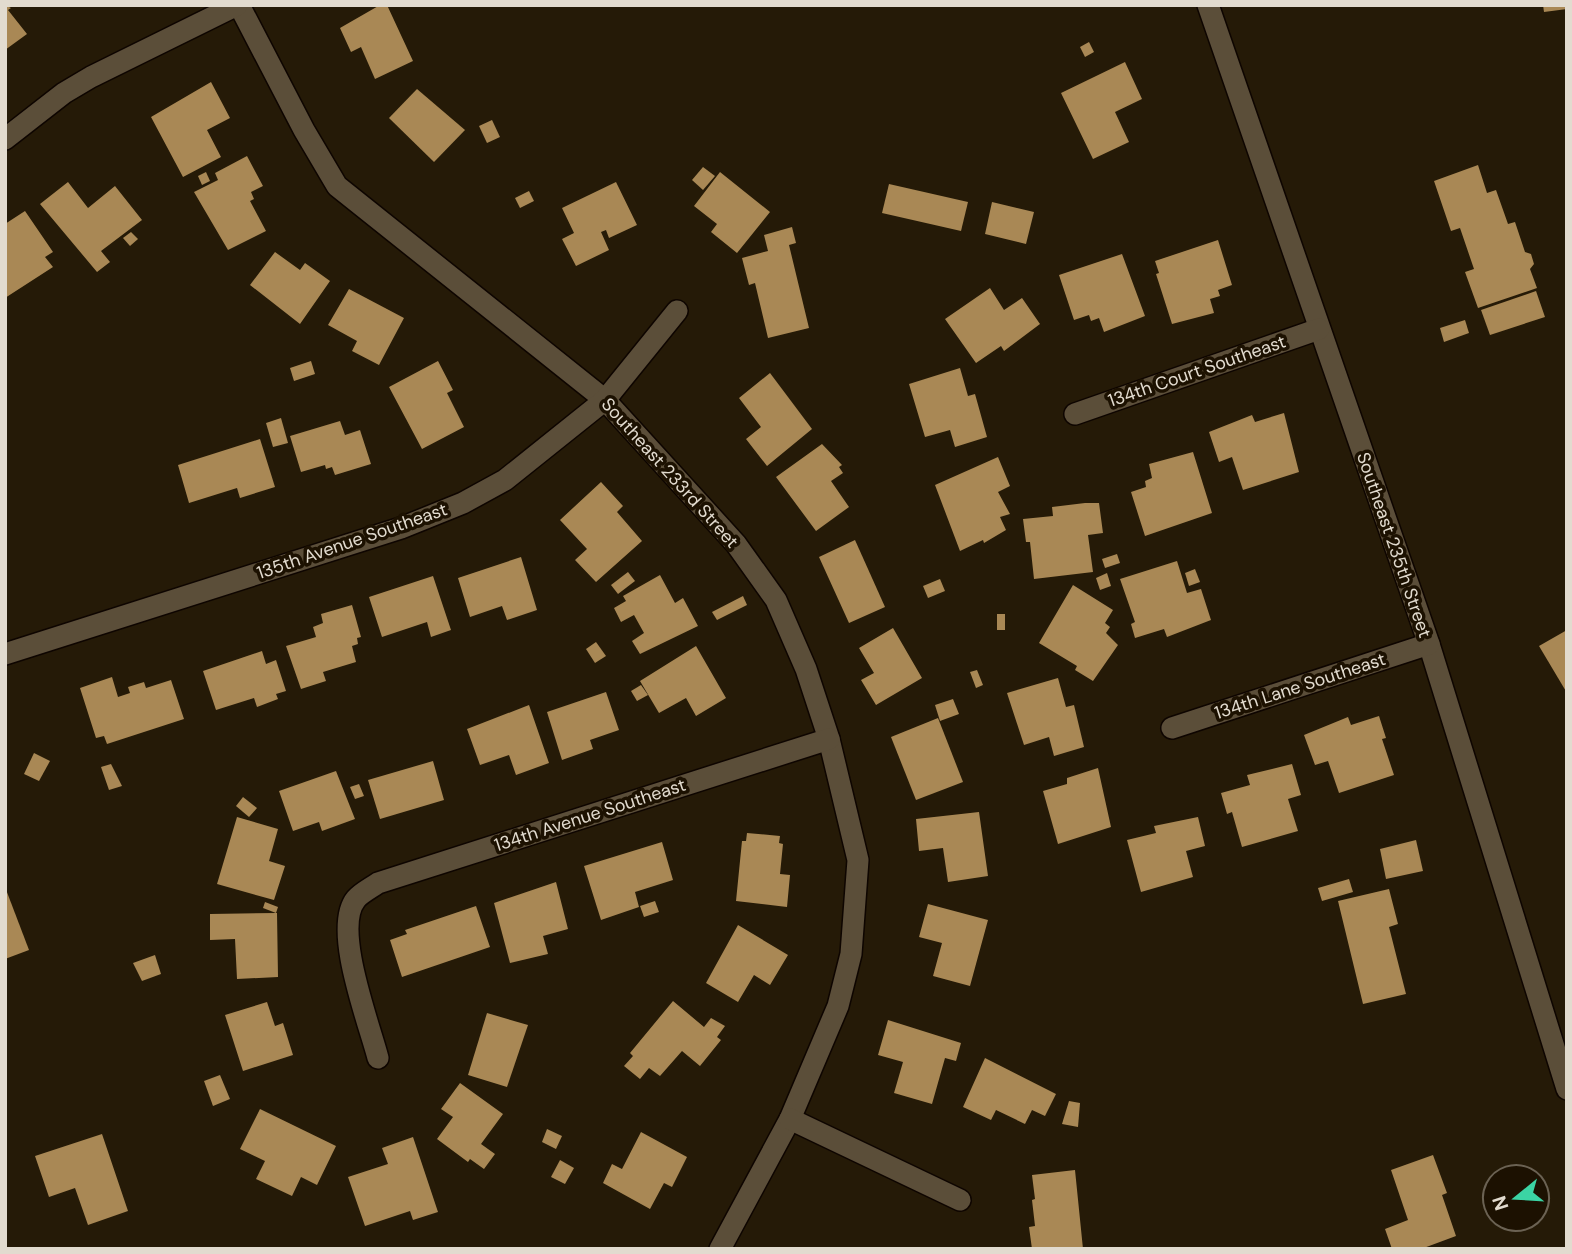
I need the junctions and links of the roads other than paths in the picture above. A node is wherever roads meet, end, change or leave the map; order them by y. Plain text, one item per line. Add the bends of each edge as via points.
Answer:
1 (238, 5) edge
2 (1208, 5) edge
3 (5, 139) edge
4 (677, 311) dead end
5 (1319, 329) junction
6 (605, 400) junction
7 (1075, 414) dead end
8 (1429, 644) junction
9 (5, 654) edge
10 (1172, 728) dead end
11 (829, 739) junction
12 (378, 1058) dead end
13 (1567, 1089) edge
14 (790, 1119) junction
15 (960, 1200) dead end
16 (720, 1249) edge

1 - 3 street via 91,77
1 - 6 street, Southeast 233rd Street via 337,186
2 - 5 street, Southeast 235th Street
4 - 6 street, 135th Avenue Southeast
5 - 7 street, 134th Court Southeast
5 - 8 street, Southeast 235th Street
6 - 9 street, 135th Avenue Southeast via 505,480 463,503 401,528
6 - 11 street, Southeast 233rd Street via 704,505 776,600
8 - 10 street, 134th Lane Southeast
8 - 13 street, Southeast 235th Street
11 - 12 street, 134th Avenue Southeast via 378,883 355,899 348,920 348,947
11 - 14 street, Southeast 233rd Street via 858,860 851,954 838,1006
14 - 15 street
14 - 16 street, Southeast 233rd Street

